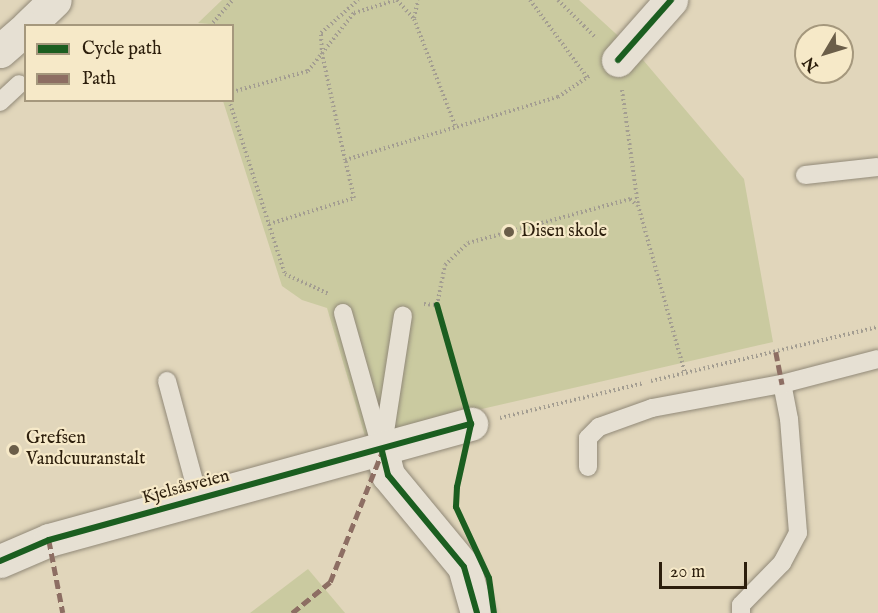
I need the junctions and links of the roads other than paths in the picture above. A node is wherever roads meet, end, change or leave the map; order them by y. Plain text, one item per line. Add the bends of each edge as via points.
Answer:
1 (56, 0) edge
2 (670, 0) edge
3 (30, 24) edge
4 (24, 30) edge
5 (0, 51) edge
6 (618, 60) road end
7 (19, 84) dead end
8 (0, 102) edge
9 (878, 166) edge
10 (805, 175) dead end
11 (343, 313) road end
12 (404, 316) dead end
13 (878, 359) edge
14 (167, 381) dead end
15 (782, 384) junction
16 (471, 424) road end
17 (382, 451) junction
18 (588, 467) dead end
19 (199, 500) junction
20 (0, 561) edge
21 (477, 613) edge
22 (741, 613) edge

1 - 3 street
2 - 6 street
4 - 5 street
7 - 8 lane
9 - 10 lane
11 - 17 lane
12 - 17 lane
13 - 15 lane
14 - 19 lane
15 - 18 lane via 652,408 599,427 588,438
15 - 22 lane via 789,419 798,534 782,563 741,605
16 - 17 street, Kjelsåsveien
17 - 19 street, Kjelsåsveien
17 - 21 street via 388,475 464,567
19 - 20 street, Kjelsåsveien via 50,540

